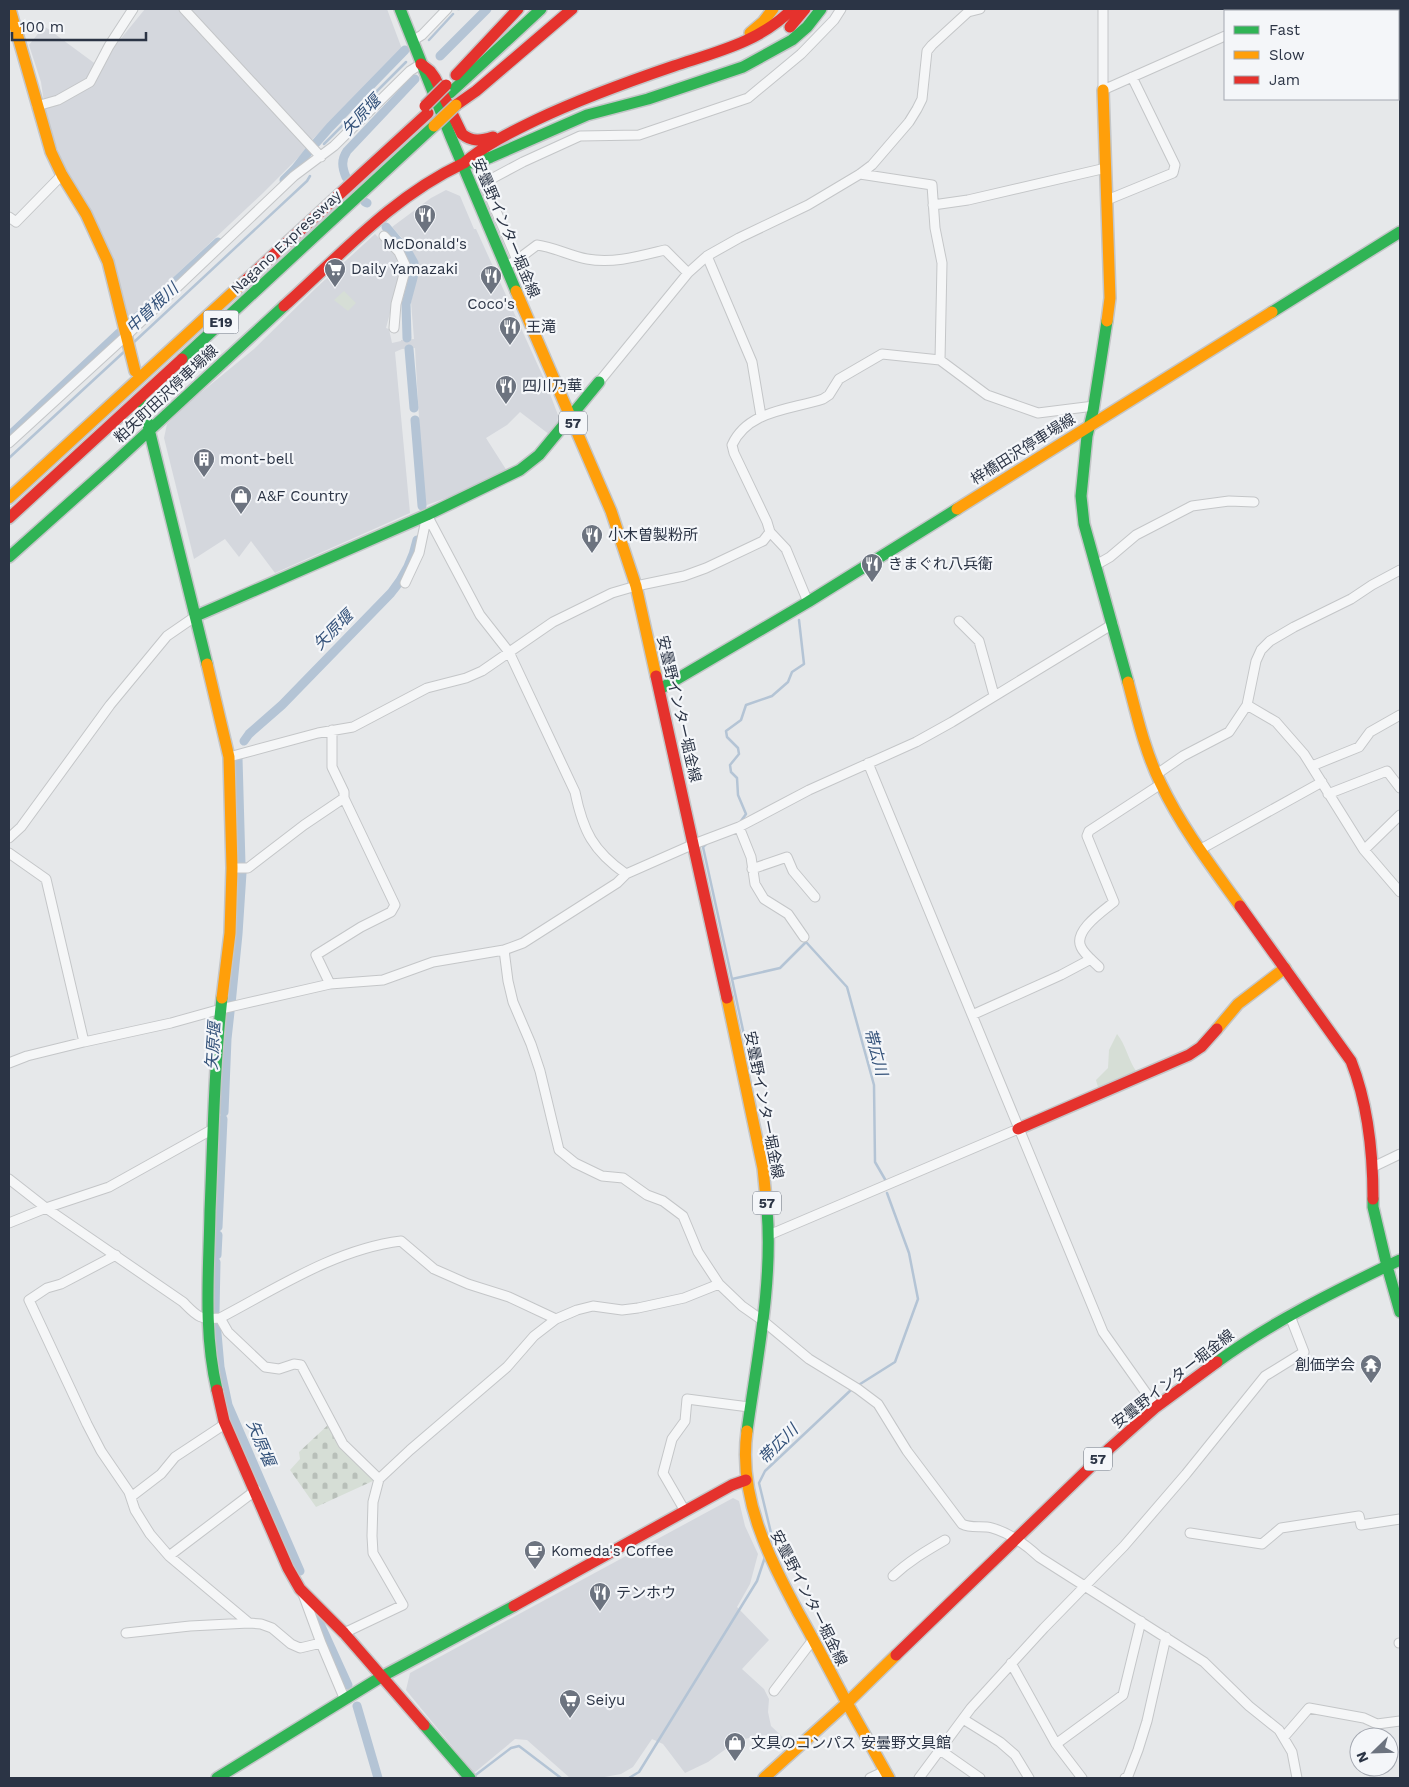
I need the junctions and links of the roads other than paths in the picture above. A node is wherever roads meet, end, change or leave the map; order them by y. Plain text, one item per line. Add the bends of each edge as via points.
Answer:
1 (10, 9) edge
2 (133, 9) edge
3 (184, 9) edge
4 (400, 9) edge
5 (447, 9) edge
6 (518, 9) edge
7 (541, 9) edge
8 (561, 9) edge
9 (572, 9) edge
10 (773, 9) edge
11 (792, 9) edge
12 (805, 9) edge
13 (821, 9) edge
14 (841, 9) edge
15 (980, 9) edge
16 (1103, 9) edge
17 (1224, 36) edge
18 (412, 41) junction
19 (720, 50) junction
20 (421, 64) junction
21 (743, 67) junction
22 (1132, 77) junction
23 (448, 89) junction
24 (1102, 90) junction
25 (456, 105) junction
26 (37, 106) junction
27 (539, 119) junction
28 (321, 157) junction
29 (462, 164) junction
30 (1106, 168) junction
31 (860, 174) junction
32 (62, 175) junction
33 (1107, 200) junction
34 (933, 205) junction
35 (9, 217) edge
36 (1400, 232) edge
37 (384, 236) dead end
38 (707, 256) junction
39 (517, 260) junction
40 (506, 266) junction
41 (688, 273) junction
42 (394, 328) dead end
43 (127, 334) junction
44 (940, 360) junction
45 (135, 371) dead end
46 (599, 382) joint
47 (143, 405) dead end
48 (1094, 406) junction
49 (761, 416) junction
50 (571, 417) junction
51 (1090, 425) junction
52 (149, 430) junction
53 (9, 443) edge
54 (9, 498) edge
55 (1254, 502) dead end
56 (427, 515) junction
57 (9, 518) edge
58 (770, 532) junction
59 (9, 557) edge
60 (1096, 565) junction
61 (1400, 570) edge
62 (405, 583) dead end
63 (636, 586) junction
64 (808, 602) junction
65 (196, 616) junction
66 (959, 621) dead end
67 (1113, 624) junction
68 (509, 652) junction
69 (660, 689) junction
70 (994, 695) junction
71 (1247, 705) junction
72 (1400, 715) edge
73 (332, 730) junction
74 (229, 757) junction
75 (868, 763) junction
76 (1312, 766) junction
77 (1159, 779) junction
78 (1322, 782) junction
79 (1400, 788) edge
80 (1328, 794) junction
81 (344, 798) junction
82 (1400, 815) edge
83 (739, 827) junction
84 (9, 838) edge
85 (694, 844) junction
86 (1200, 849) junction
87 (1364, 850) junction
88 (9, 853) edge
89 (232, 868) junction
90 (752, 869) junction
91 (626, 874) junction
92 (1400, 892) edge
93 (815, 897) dead end
94 (804, 937) dead end
95 (504, 950) junction
96 (1091, 959) junction
97 (1099, 967) dead end
98 (1285, 968) junction
99 (330, 984) junction
100 (221, 1009) junction
101 (972, 1015) junction
102 (84, 1042) junction
103 (9, 1063) edge
104 (213, 1129) junction
105 (1018, 1129) junction
106 (1400, 1154) edge
107 (1373, 1167) junction
108 (9, 1179) edge
109 (46, 1208) junction
110 (9, 1223) edge
111 (769, 1235) junction
112 (116, 1255) junction
113 (1400, 1260) edge
114 (1388, 1266) junction
115 (719, 1284) junction
116 (1400, 1312) edge
117 (1290, 1316) junction
118 (220, 1318) junction
119 (207, 1319) junction
120 (556, 1319) junction
121 (762, 1320) junction
122 (750, 1407) junction
123 (1156, 1407) junction
124 (225, 1424) junction
125 (380, 1479) junction
126 (746, 1480) junction
127 (256, 1490) junction
128 (131, 1497) junction
129 (685, 1511) junction
130 (1400, 1519) edge
131 (1190, 1533) dead end
132 (1016, 1539) junction
133 (945, 1540) dead end
134 (169, 1556) junction
135 (893, 1576) dead end
136 (1085, 1586) junction
137 (300, 1589) junction
138 (1141, 1621) junction
139 (249, 1623) junction
140 (126, 1633) dead end
141 (344, 1634) junction
142 (1166, 1637) junction
143 (812, 1641) junction
144 (321, 1644) junction
145 (1011, 1663) junction
146 (381, 1677) junction
147 (774, 1690) dead end
148 (344, 1700) junction
149 (847, 1703) junction
150 (964, 1718) junction
151 (1400, 1720) edge
152 (1284, 1737) junction
153 (1056, 1744) junction
154 (940, 1750) junction
155 (887, 1774) edge
156 (216, 1778) edge
157 (470, 1778) edge
158 (764, 1778) edge
159 (870, 1778) edge
160 (919, 1778) edge
161 (980, 1778) edge
162 (1029, 1778) edge
163 (1082, 1778) edge
164 (1125, 1778) edge
165 (1297, 1778) edge

1 - 26 main road
2 - 26 street via 90,82 58,100
3 - 28 street
4 - 18 main road, 安曇野インター堀金線 / 57
5 - 18 street
6 - 23 main road
7 - 23 main road
8 - 25 main road, Nagano Expressway / E19
9 - 25 main road
10 - 19 main road via 753,31
11 - 19 main road via 772,28
12 - 21 main road via 771,46
13 - 21 main road via 792,40
14 - 39 street via 801,54 748,98 639,135 580,136 493,178 487,190
15 - 31 street via 968,12 927,51 922,98 917,109 872,165
16 - 24 street
17 - 22 street
18 - 20 main road, 安曇野インター堀金線 / 57
19 - 27 main road via 638,78
20 - 27 main road via 435,78 458,128 468,139 482,141
20 - 28 street
20 - 29 main road, 安曇野インター堀金線 / 57
21 - 29 main road via 648,99 587,115 491,157
22 - 24 street
22 - 33 street via 1175,166 1173,172
23 - 54 main road, Nagano Expressway / E19, bridge via 403,128 374,163
24 - 30 main road
25 - 57 main road, Nagano Expressway / E19, bridge
26 - 32 main road via 51,152
27 - 29 main road via 486,146
28 - 43 street via 294,176
29 - 40 main road, 安曇野インター堀金線 / 57
29 - 52 main road, 粕矢町田沢停車場線 via 414,190 373,223
30 - 33 main road
30 - 34 street
31 - 34 street via 932,185
31 - 38 street via 808,205
32 - 35 street via 16,222
32 - 43 main road via 86,214 108,262
33 - 48 main road via 1110,298
34 - 44 street via 942,263
36 - 51 main road, 梓橋田沢停車場線
37 - 42 street via 399,252 406,267 396,304
38 - 41 street
38 - 49 street via 752,362
39 - 40 street
39 - 41 street via 537,245 600,261 635,258 664,250
40 - 50 main road, 安曇野インター堀金線 / 57
41 - 46 street
43 - 45 main road
43 - 53 street
44 - 48 street via 987,395 1024,409 1038,413
44 - 49 street via 882,354 839,379 823,399
46 - 50 main road
47 - 52 main road
48 - 51 main road
49 - 58 street via 749,422 735,436 732,445
50 - 56 main road via 539,455 520,470
50 - 63 main road, 安曇野インター堀金線 / 57 via 611,511
51 - 60 main road via 1081,496 1084,524
51 - 64 main road, 梓橋田沢停車場線
52 - 59 main road, 粕矢町田沢停車場線
52 - 65 main road
55 - 60 street via 1229,501 1192,506 1136,536
56 - 62 street via 419,553
56 - 65 main road
56 - 68 street via 480,615
58 - 63 street via 763,541 706,568
58 - 64 street via 786,549
60 - 67 main road
61 - 71 street via 1270,641 1256,661
63 - 68 street via 612,593 552,622
63 - 69 main road, 安曇野インター堀金線 / 57
64 - 69 main road, 梓橋田沢停車場線
65 - 74 main road
65 - 84 street via 167,636
66 - 70 street via 979,640
67 - 70 street
67 - 77 main road via 1140,726
68 - 73 street via 474,675 427,688 361,724
68 - 91 street via 575,792 593,844 610,863
69 - 85 main road, 安曇野インター堀金線 / 57
70 - 75 street via 916,742
71 - 76 street via 1276,722
71 - 77 street via 1229,732 1183,756
72 - 76 street via 1370,732 1359,747
73 - 74 street
73 - 81 street via 332,767
74 - 89 main road
75 - 83 street
75 - 101 street
76 - 78 street
77 - 86 main road
77 - 96 street via 1089,831 1087,836 1114,902 1082,930 1081,947
78 - 80 street
78 - 86 street
79 - 80 street via 1387,771
80 - 87 street
81 - 89 street via 248,868
81 - 99 street via 395,905 391,912 316,955
82 - 87 street
83 - 85 street
83 - 90 street via 751,857
85 - 91 street
85 - 111 main road, 安曇野インター堀金線 / 57 via 763,1168
86 - 98 main road
87 - 92 street
88 - 102 street via 46,879
89 - 100 main road via 230,933
90 - 93 street via 787,857 793,870
90 - 94 street via 755,884 764,899 788,914
91 - 95 street via 523,943
95 - 99 street via 433,962 384,980
95 - 115 street via 513,1002 540,1070 559,1150 575,1163 602,1176 623,1178 683,1216 698,1252
96 - 97 street
96 - 101 street
98 - 105 main road via 1238,1004 1201,1047 1189,1055
98 - 107 main road via 1351,1061 1364,1103
99 - 100 street
100 - 102 street
100 - 104 main road
101 - 105 street
102 - 103 street
104 - 109 street via 109,1187
104 - 119 main road
105 - 111 street
105 - 123 street via 1103,1332
106 - 107 street
107 - 114 main road via 1373,1207
108 - 109 street
109 - 110 street
109 - 112 street
111 - 121 main road, 安曇野インター堀金線 / 57
112 - 119 street via 199,1317
112 - 128 street via 29,1300 87,1424
113 - 114 main road, 安曇野インター堀金線
114 - 116 main road
114 - 117 main road, 安曇野インター堀金線 / 57
115 - 120 street via 684,1298 638,1308 622,1310 593,1306
115 - 121 street
117 - 123 main road, 安曇野インター堀金線 / 57 via 1239,1346
117 - 136 street via 1304,1352 1265,1376 1186,1474
118 - 119 street
118 - 120 street via 348,1254 402,1241 434,1269
118 - 125 street via 228,1332 265,1367 279,1369 301,1365 343,1444
119 - 124 main road via 213,1374
120 - 125 street via 534,1336 507,1367
121 - 122 main road, 安曇野インター堀金線 / 57
121 - 132 street via 809,1359 878,1404 907,1451 962,1524 970,1528 991,1527
122 - 126 main road, 安曇野インター堀金線 / 57
122 - 129 street via 687,1400 685,1421 672,1439 663,1473
123 - 132 main road, 安曇野インター堀金線 / 57
124 - 127 main road
124 - 128 street via 175,1457 161,1474
125 - 141 street via 373,1502 373,1553 403,1605
126 - 129 main road
126 - 143 main road, 安曇野インター堀金線 / 57 via 764,1544
127 - 134 street
127 - 137 main road
128 - 134 street via 150,1534
129 - 146 main road
130 - 131 street via 1361,1525 1359,1516 1281,1528 1262,1544
132 - 136 street
132 - 149 main road, 安曇野インター堀金線 / 57
133 - 135 street via 903,1566
134 - 139 street
136 - 138 street
136 - 145 street
137 - 141 main road
137 - 144 street
138 - 142 street
138 - 153 street via 1123,1695
139 - 140 street
139 - 144 street via 272,1628 300,1648
141 - 146 main road
142 - 152 street via 1204,1662
142 - 164 street via 1138,1750
143 - 147 street
143 - 149 main road, 安曇野インター堀金線 / 57
144 - 148 street
145 - 150 street
145 - 153 street
146 - 148 main road
146 - 157 main road
148 - 156 main road
149 - 155 main road
149 - 158 main road
150 - 154 street
150 - 162 street via 1015,1755
151 - 152 street via 1377,1724 1364,1718 1309,1708
152 - 165 street via 1292,1752
153 - 163 street
154 - 160 street
154 - 161 street
155 - 159 street

